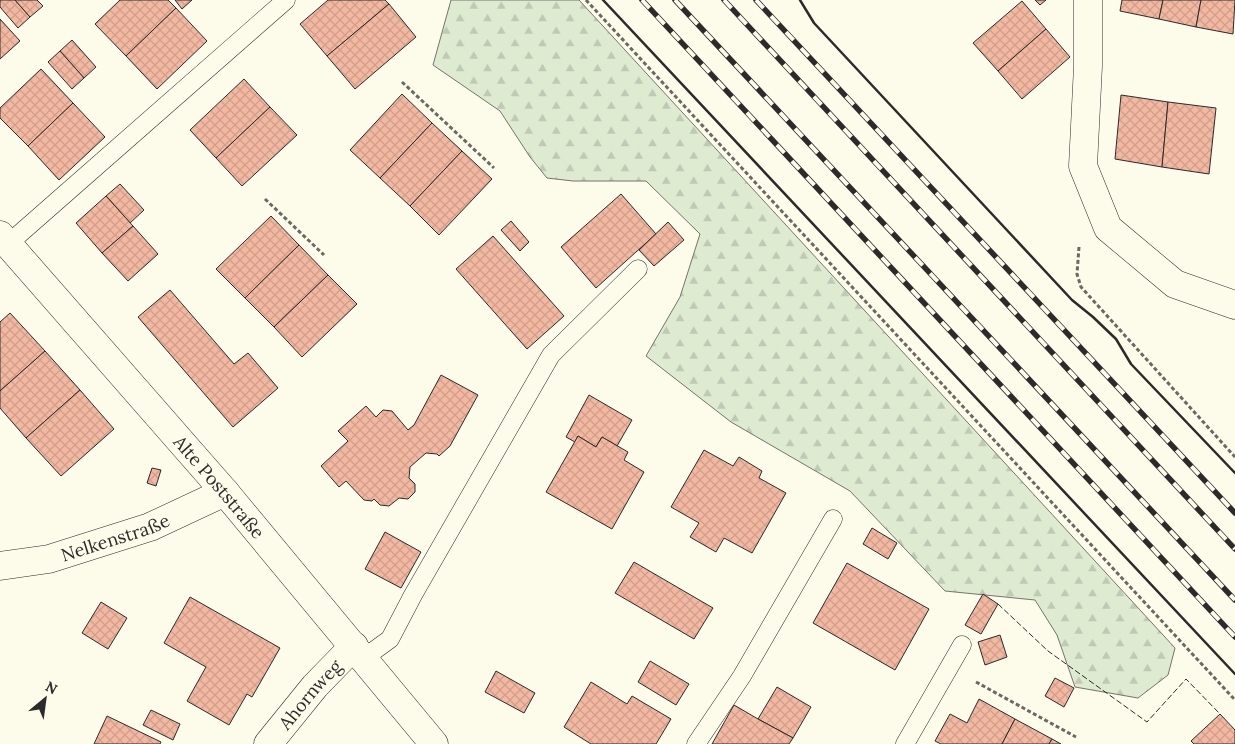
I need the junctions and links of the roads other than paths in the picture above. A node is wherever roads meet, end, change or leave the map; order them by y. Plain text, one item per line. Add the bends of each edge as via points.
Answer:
1 (286, 0) edge
2 (1088, 0) edge
3 (4, 239) edge
4 (638, 269) dead end
5 (1235, 304) edge
6 (225, 492) junction
7 (833, 519) dead end
8 (0, 566) edge
9 (962, 645) dead end
10 (359, 652) junction
11 (268, 744) edge
12 (434, 744) edge
13 (696, 744) edge
14 (905, 744) edge

1 - 3 lane
2 - 5 street via 1083,166 1108,228 1175,284
3 - 6 street, Alte Poststraße
4 - 10 lane via 551,355 390,639
6 - 8 street, Nelkenstraße via 150,527 49,559
6 - 10 street, Alte Poststraße
7 - 13 lane via 742,676
9 - 14 lane
10 - 11 street, Ahornweg via 315,686
10 - 12 street, Alte Poststraße

